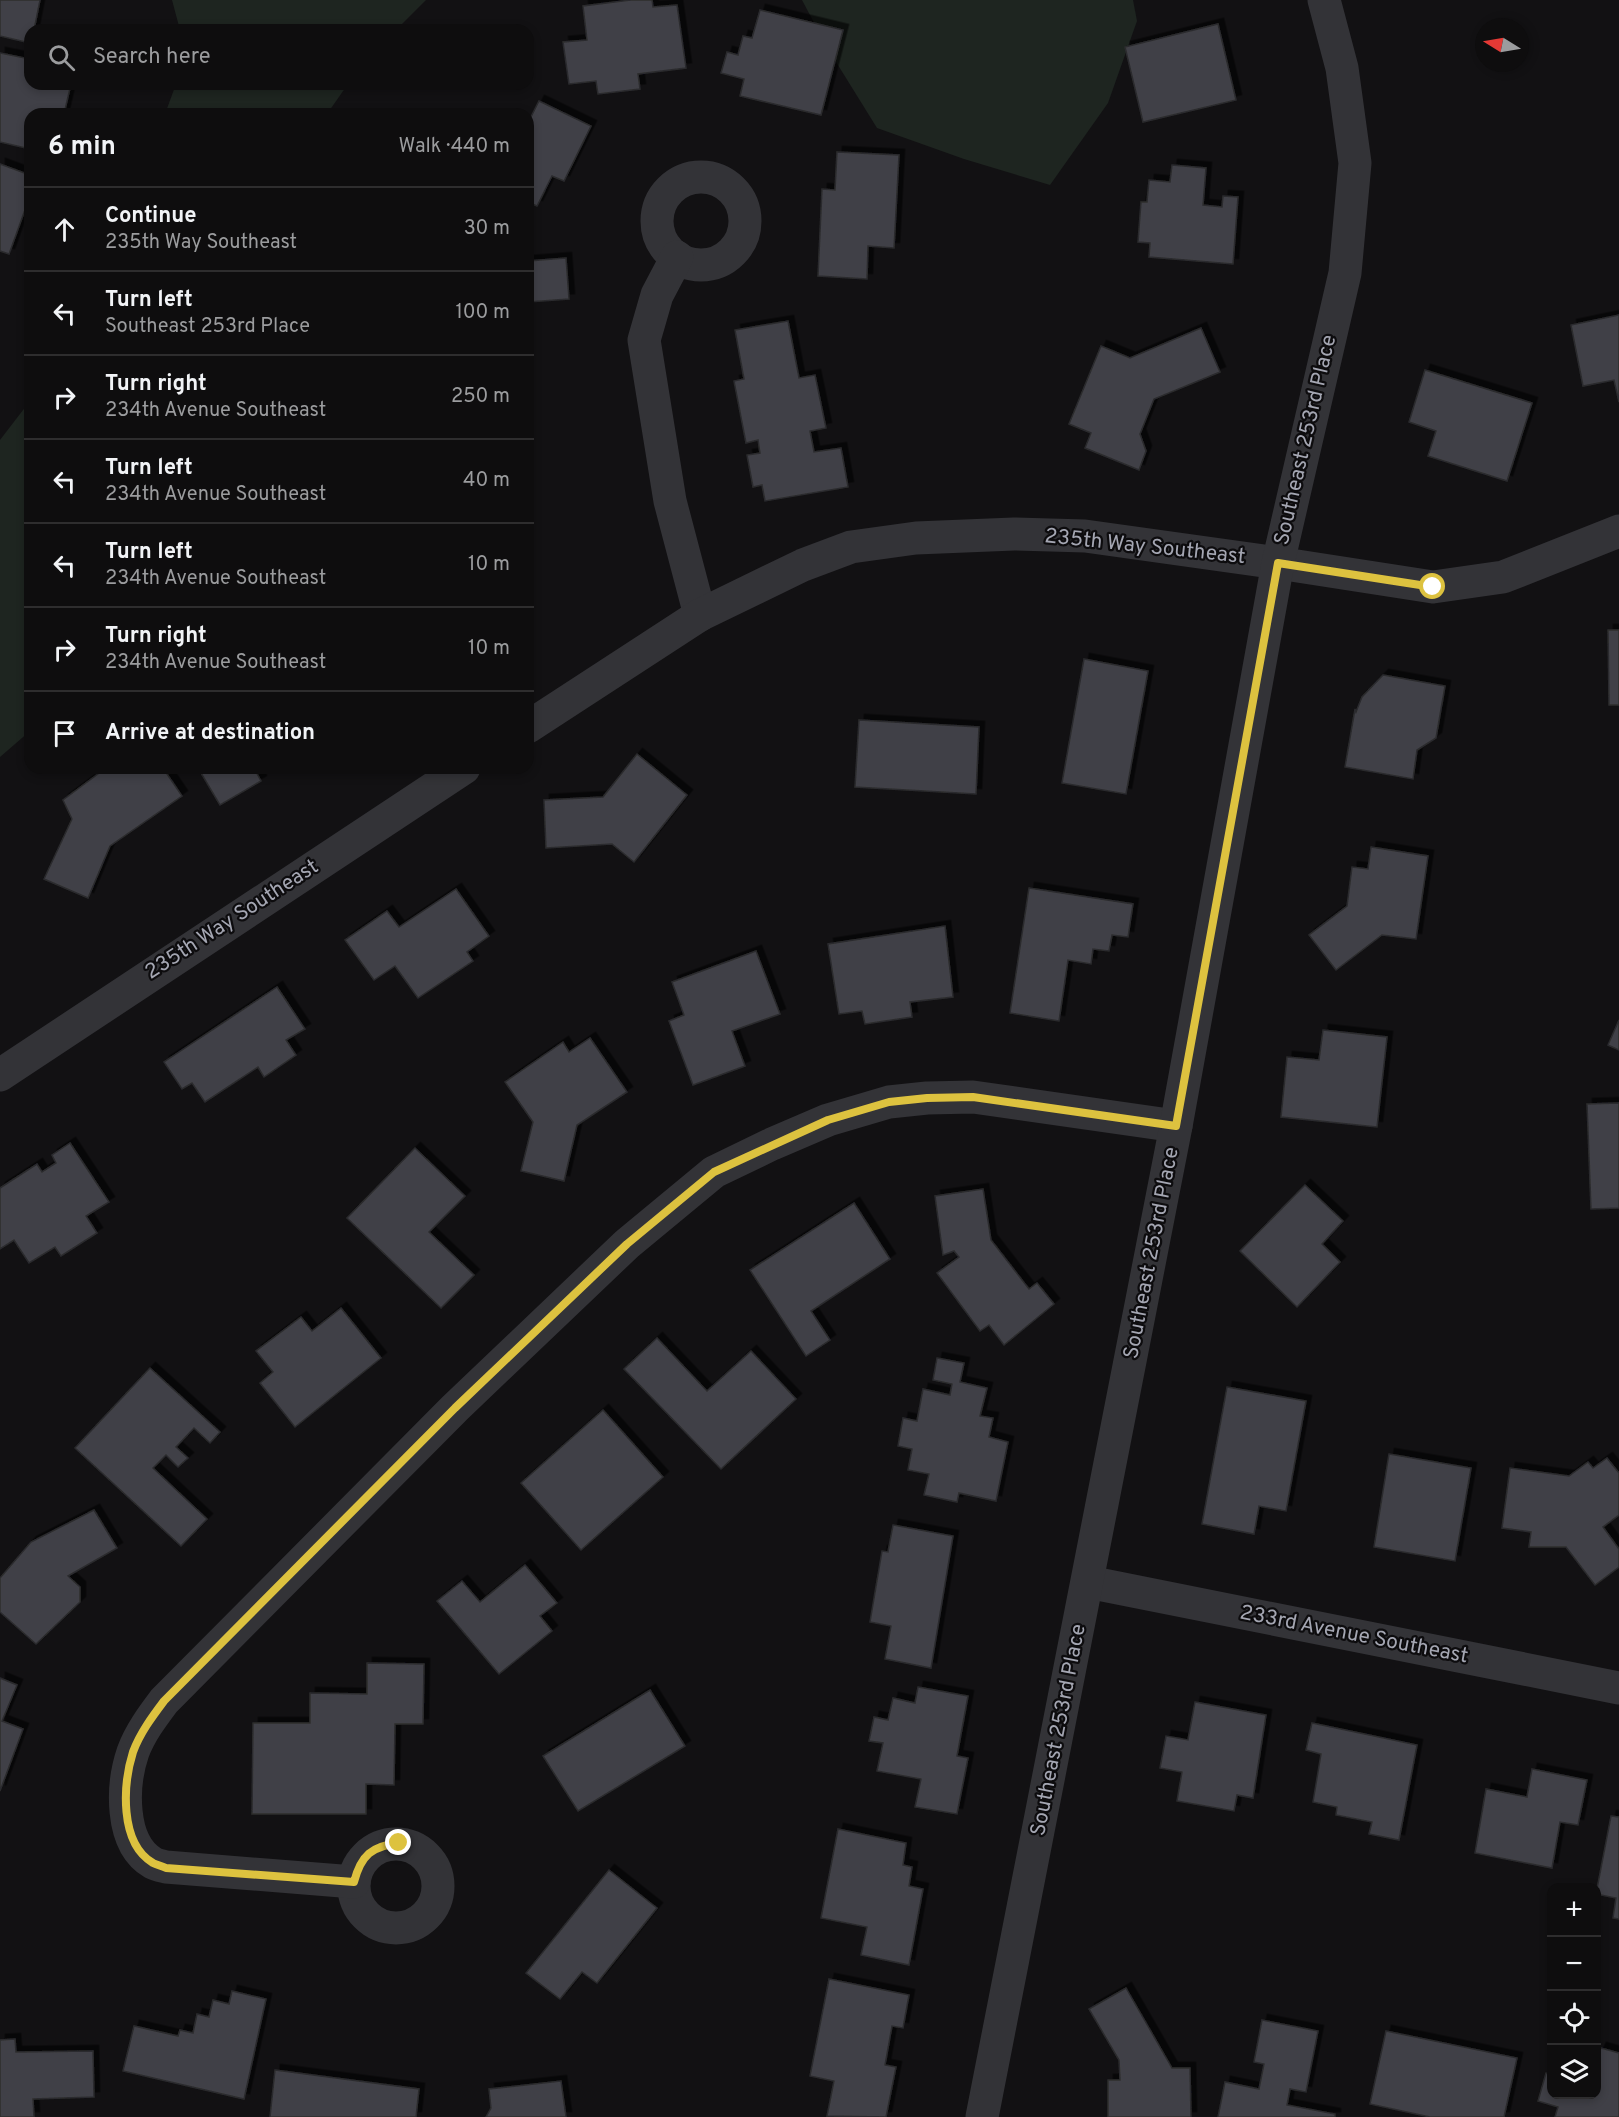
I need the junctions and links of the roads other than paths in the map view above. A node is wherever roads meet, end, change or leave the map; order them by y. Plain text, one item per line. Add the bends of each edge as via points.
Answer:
1 (1324, 0) edge
2 (676, 257) dead end
3 (1619, 531) edge
4 (1278, 563) junction
5 (700, 615) junction
6 (534, 723) edge
7 (455, 774) edge
8 (0, 1075) edge
9 (1176, 1126) junction
10 (1088, 1582) junction
11 (1619, 1688) edge
12 (354, 1882) dead end
13 (982, 2117) edge

1 - 4 street, Southeast 253rd Place via 1342,68 1355,163 1345,273
2 - 5 street via 657,295 644,340 670,501
3 - 4 street, 235th Way Southeast via 1503,577 1433,587
4 - 5 street, 235th Way Southeast via 1085,537 1014,534 916,538 851,547 803,565
4 - 9 street, Southeast 253rd Place
5 - 6 street, 235th Way Southeast
7 - 8 street, 235th Way Southeast
9 - 10 street, Southeast 253rd Place
9 - 12 street via 973,1097 889,1102 828,1120 714,1172 627,1244 455,1408 164,1701 134,1750 126,1777 130,1834 153,1863 166,1868
10 - 11 street, 233rd Avenue Southeast
10 - 13 street, Southeast 253rd Place

